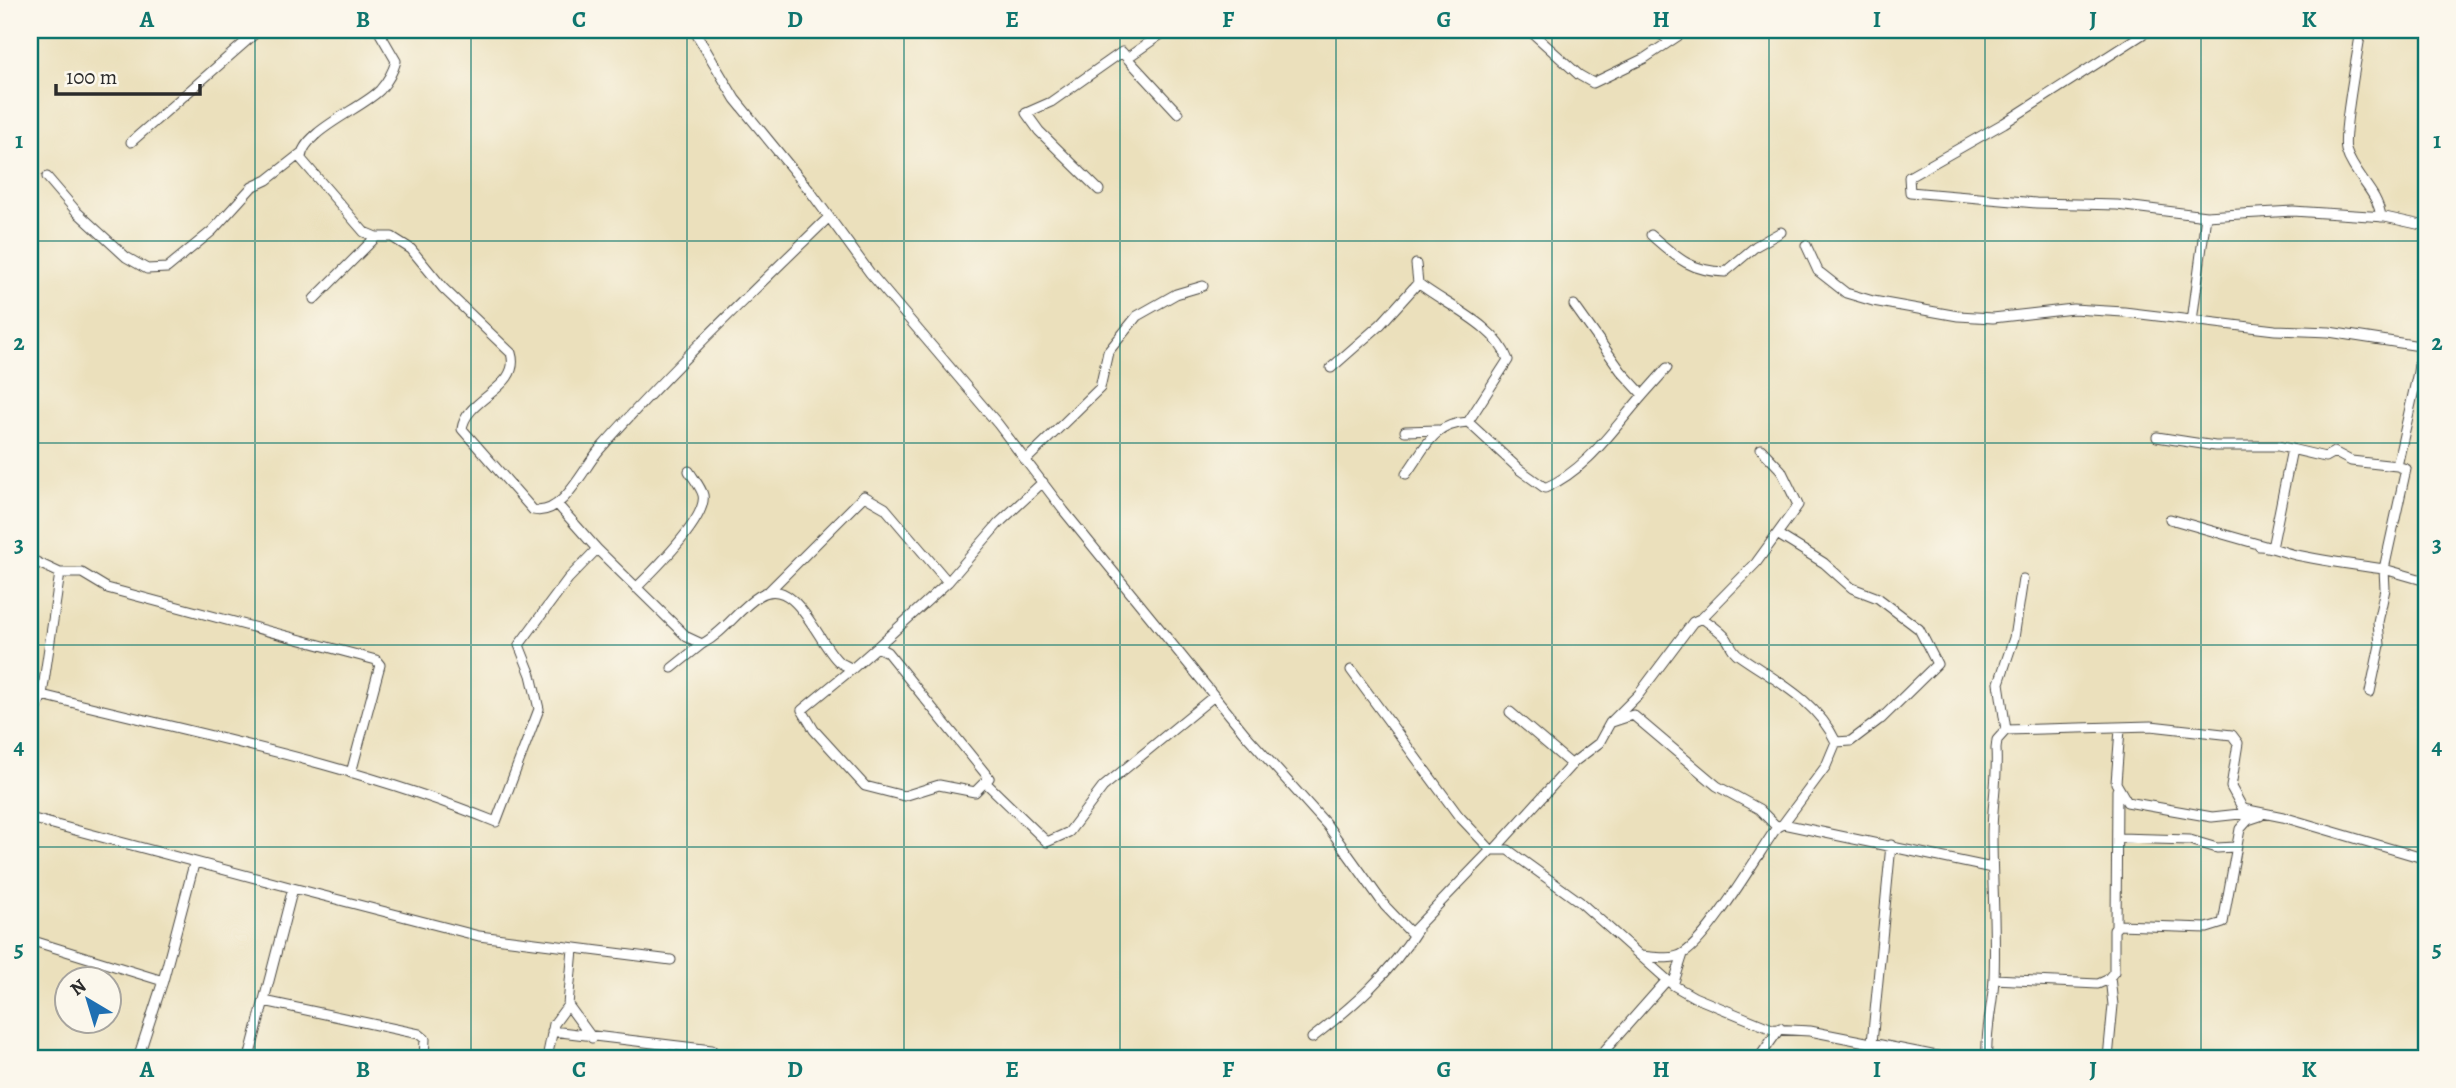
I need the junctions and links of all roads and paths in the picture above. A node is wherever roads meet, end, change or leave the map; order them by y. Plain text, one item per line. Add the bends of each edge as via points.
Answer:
1 (259, 30) edge
2 (378, 30) edge
3 (694, 30) edge
4 (1167, 30) edge
5 (1530, 30) edge
6 (1655, 30) edge
7 (1687, 30) edge
8 (2158, 30) edge
9 (2361, 30) edge
10 (1670, 41) junction
11 (1127, 58) junction
12 (1178, 113) dead end
13 (131, 142) dead end
14 (300, 154) junction
15 (47, 177) dead end
16 (1099, 190) dead end
17 (2206, 216) junction
18 (829, 217) junction
19 (2381, 218) junction
20 (2426, 226) edge
21 (1782, 232) dead end
22 (1651, 236) dead end
23 (376, 237) junction
24 (1806, 244) dead end
25 (1416, 264) dead end
26 (1418, 284) junction
27 (1203, 286) dead end
28 (314, 299) dead end
29 (1574, 305) dead end
30 (2426, 309) edge
31 (2192, 321) junction
32 (2420, 346) junction
33 (1331, 368) dead end
34 (1667, 368) dead end
35 (1643, 395) junction
36 (1468, 422) junction
37 (1438, 429) junction
38 (1405, 431) dead end
39 (2157, 437) dead end
40 (1761, 449) dead end
41 (2292, 449) junction
42 (1026, 460) junction
43 (2397, 466) junction
44 (689, 471) dead end
45 (1406, 474) dead end
46 (1043, 482) junction
47 (557, 504) junction
48 (2170, 519) dead end
49 (1777, 534) junction
50 (2259, 547) junction
51 (597, 549) junction
52 (30, 559) edge
53 (2384, 569) junction
54 (60, 573) junction
55 (2023, 579) dead end
56 (2426, 581) edge
57 (948, 582) junction
58 (636, 588) junction
59 (768, 592) junction
60 (1702, 618) junction
61 (702, 644) junction
62 (877, 647) junction
63 (671, 668) dead end
64 (852, 669) junction
65 (1351, 670) dead end
66 (2370, 692) dead end
67 (42, 695) junction
68 (1214, 696) junction
69 (1510, 712) dead end
70 (1610, 723) junction
71 (30, 726) edge
72 (2120, 729) junction
73 (2006, 730) junction
74 (1836, 743) junction
75 (1572, 765) junction
76 (351, 773) junction
77 (985, 782) junction
78 (2117, 785) junction
79 (2253, 813) junction
80 (2266, 815) junction
81 (30, 818) edge
82 (1780, 825) junction
83 (2119, 838) junction
84 (1891, 845) junction
85 (2235, 847) junction
86 (1493, 850) junction
87 (2426, 859) edge
88 (194, 864) junction
89 (1992, 868) junction
90 (293, 888) junction
91 (2116, 928) junction
92 (1418, 929) junction
93 (30, 940) edge
94 (573, 949) junction
95 (1683, 954) junction
96 (1640, 956) junction
97 (671, 960) dead end
98 (2110, 977) junction
99 (1994, 979) junction
100 (163, 981) junction
101 (1670, 983) junction
102 (264, 1001) junction
103 (568, 1005) junction
104 (1780, 1028) junction
105 (552, 1031) junction
106 (592, 1038) junction
107 (1312, 1038) dead end
108 (1872, 1043) junction
109 (712, 1050) dead end
110 (138, 1058) edge
111 (249, 1058) edge
112 (424, 1058) edge
113 (547, 1058) edge
114 (1598, 1058) edge
115 (1759, 1058) edge
116 (1947, 1058) edge
117 (1987, 1058) edge
118 (2108, 1058) edge

1 - 13 street
2 - 14 street via 396,61 393,72 374,95 326,127
3 - 18 street via 735,99
4 - 11 street
5 - 10 street via 1593,83
6 - 10 street
7 - 10 street
8 - 17 street via 2146,32 2004,123 1909,177 1910,192 2117,205
9 - 19 street via 2346,147 2376,198
11 - 12 street
11 - 16 street via 1122,52 1051,102 1026,113
14 - 15 street via 252,187 212,231 167,268 147,269 126,257
14 - 23 street via 328,194 364,232
17 - 19 street via 2293,211
17 - 31 street
18 - 42 street
18 - 47 street via 681,363 597,452
19 - 20 street
21 - 22 street via 1725,272 1700,271
23 - 28 street
23 - 47 street via 392,237 411,248 443,288 511,353 511,371 469,410 462,429 533,510 540,512
24 - 31 street via 1818,271 1835,286 1872,302 1958,316 1993,318 2073,309
25 - 26 street
26 - 33 street
26 - 36 street via 1504,347 1505,367
27 - 42 street via 1176,294 1137,316 1108,352 1100,388
29 - 35 street
30 - 32 street
31 - 32 street via 2329,332
32 - 43 street
34 - 35 street
35 - 36 street via 1601,445 1559,482 1545,488
36 - 37 street
37 - 38 street
37 - 45 street
39 - 41 street via 2215,446
40 - 49 street via 1781,470 1798,505
41 - 43 street via 2325,457 2334,452 2351,461
41 - 50 street via 2272,548
42 - 46 street
43 - 53 street via 2406,469
44 - 58 street via 703,497 701,510
46 - 57 street via 998,524
46 - 68 street
47 - 51 street
48 - 50 street via 2236,536
49 - 60 street via 1756,563
49 - 74 street via 1824,563 1852,589 1878,598 1919,629 1937,664 1884,716 1851,741
50 - 53 street
51 - 58 street
51 - 76 street via 568,579 519,645 539,709 496,822
52 - 54 street
53 - 56 street
53 - 66 street via 2380,645
54 - 67 street
54 - 76 street via 82,573 107,587 376,660 380,665
55 - 73 street via 2014,639 1999,683
57 - 59 street via 885,508 864,496
57 - 62 street
58 - 61 street via 687,637
59 - 61 street
59 - 64 street via 789,596 838,661
60 - 70 street via 1693,622 1639,694
60 - 74 street via 1740,657 1808,704
61 - 63 street
62 - 64 street
62 - 77 street via 887,652 989,778
64 - 77 street via 802,710 814,730 866,786 904,796 939,785 975,792
65 - 86 street via 1458,815
67 - 71 street
67 - 76 street
68 - 77 street via 1103,787 1069,832 1047,842
68 - 92 street via 1327,825 1385,906 1411,933
69 - 75 street
70 - 75 street via 1599,743
70 - 82 street via 1633,715 1717,786
72 - 73 street
72 - 78 street
72 - 79 street via 2151,726 2232,735 2238,743 2231,787 2236,801
73 - 89 street via 1997,740
74 - 82 street via 1826,766
75 - 86 street
78 - 79 street via 2127,802 2141,807 2212,817
78 - 83 street
79 - 80 street
80 - 85 street via 2248,820
80 - 87 street
81 - 88 street
82 - 84 street
82 - 95 street
83 - 85 street
83 - 91 street
84 - 89 street
84 - 108 street
85 - 91 street via 2223,923 2207,929 2124,924
86 - 92 street
86 - 96 street via 1508,850 1580,902
88 - 90 street
88 - 100 street
89 - 99 street
90 - 94 street via 479,936
90 - 102 street
91 - 98 street
92 - 107 street via 1365,996
93 - 100 street
94 - 97 street
94 - 103 street
95 - 96 street
95 - 101 street
96 - 101 street
98 - 99 street via 2098,984
98 - 118 street via 2113,1005
99 - 117 street
100 - 110 street
101 - 104 street via 1755,1024
101 - 114 street
102 - 111 street
102 - 112 street via 419,1034 425,1039
103 - 105 street
103 - 106 street
104 - 108 street
104 - 115 street
105 - 106 street
105 - 113 street
106 - 109 street
108 - 116 street

